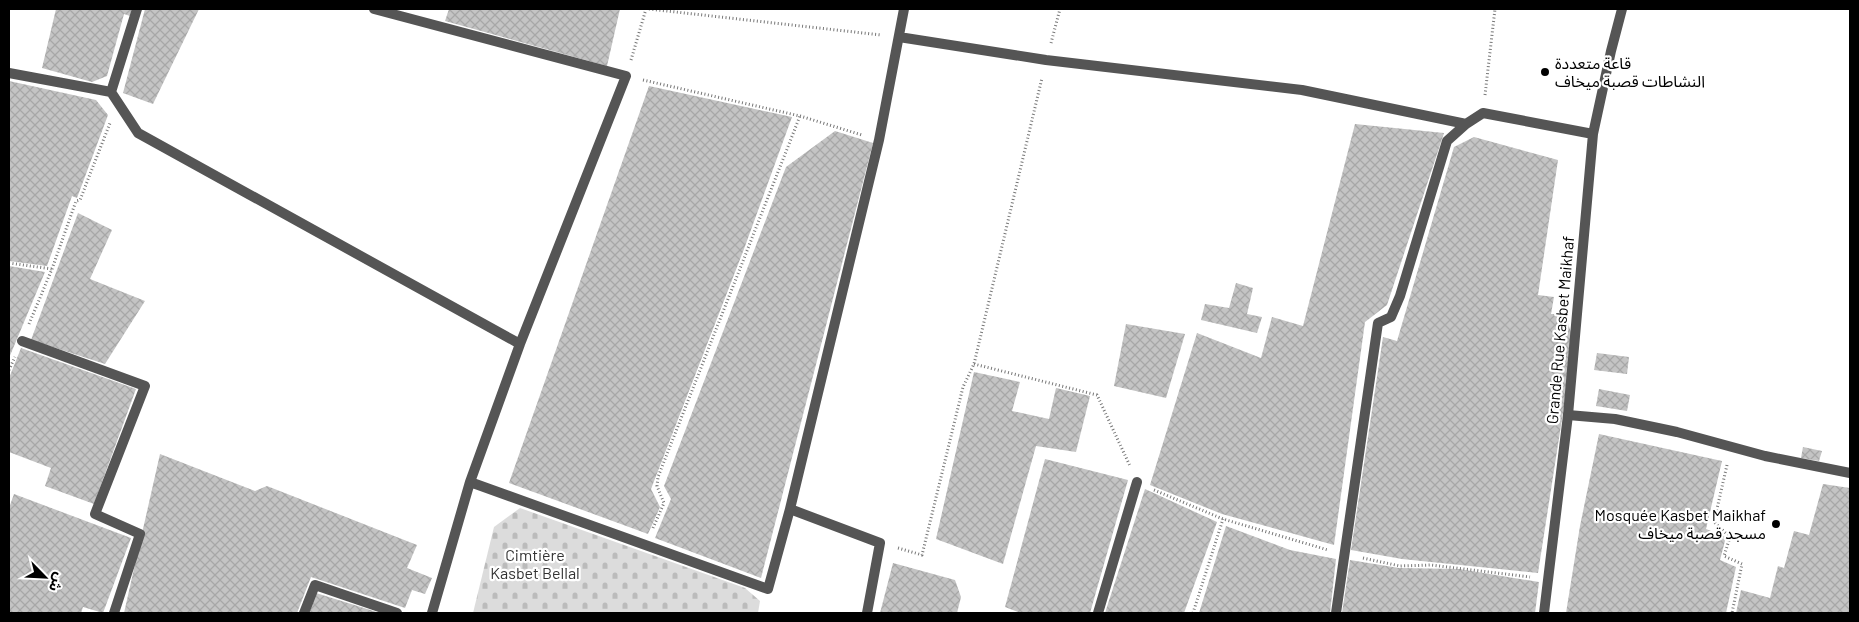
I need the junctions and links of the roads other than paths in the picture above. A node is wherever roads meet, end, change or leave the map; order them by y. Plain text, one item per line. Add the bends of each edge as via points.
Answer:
1 (137, 9) edge
2 (374, 9) edge
3 (904, 9) edge
4 (1622, 9) edge
5 (899, 37) junction
6 (9, 72) edge
7 (111, 92) junction
8 (1466, 124) junction
9 (1592, 134) junction
10 (22, 341) road end
11 (520, 344) junction
12 (1568, 415) junction
13 (1850, 472) edge
14 (470, 482) junction
15 (1137, 482) road end
16 (790, 509) junction
17 (114, 613) edge
18 (304, 613) edge
19 (396, 613) edge
20 (432, 613) edge
21 (867, 613) edge
22 (1098, 613) edge
23 (1336, 613) edge
24 (1544, 613) edge

1 - 7 street
2 - 11 street via 626,76
3 - 5 street
4 - 9 street, Grande Rue Kasbet Maikhaf
5 - 8 street via 1046,60 1302,90
5 - 16 street via 879,140
6 - 7 street
7 - 11 street via 138,133
8 - 9 street via 1483,113
8 - 23 street via 1448,141 1400,296 1391,317 1378,324
9 - 12 street, Grande Rue Kasbet Maikhaf
10 - 17 street via 144,386 95,514 140,534
11 - 14 street
12 - 13 street via 1615,419 1765,456
12 - 24 street, Grande Rue Kasbet Maikhaf
14 - 16 street via 768,589
14 - 20 street
15 - 22 street
16 - 21 street via 880,543
18 - 19 street via 315,585

